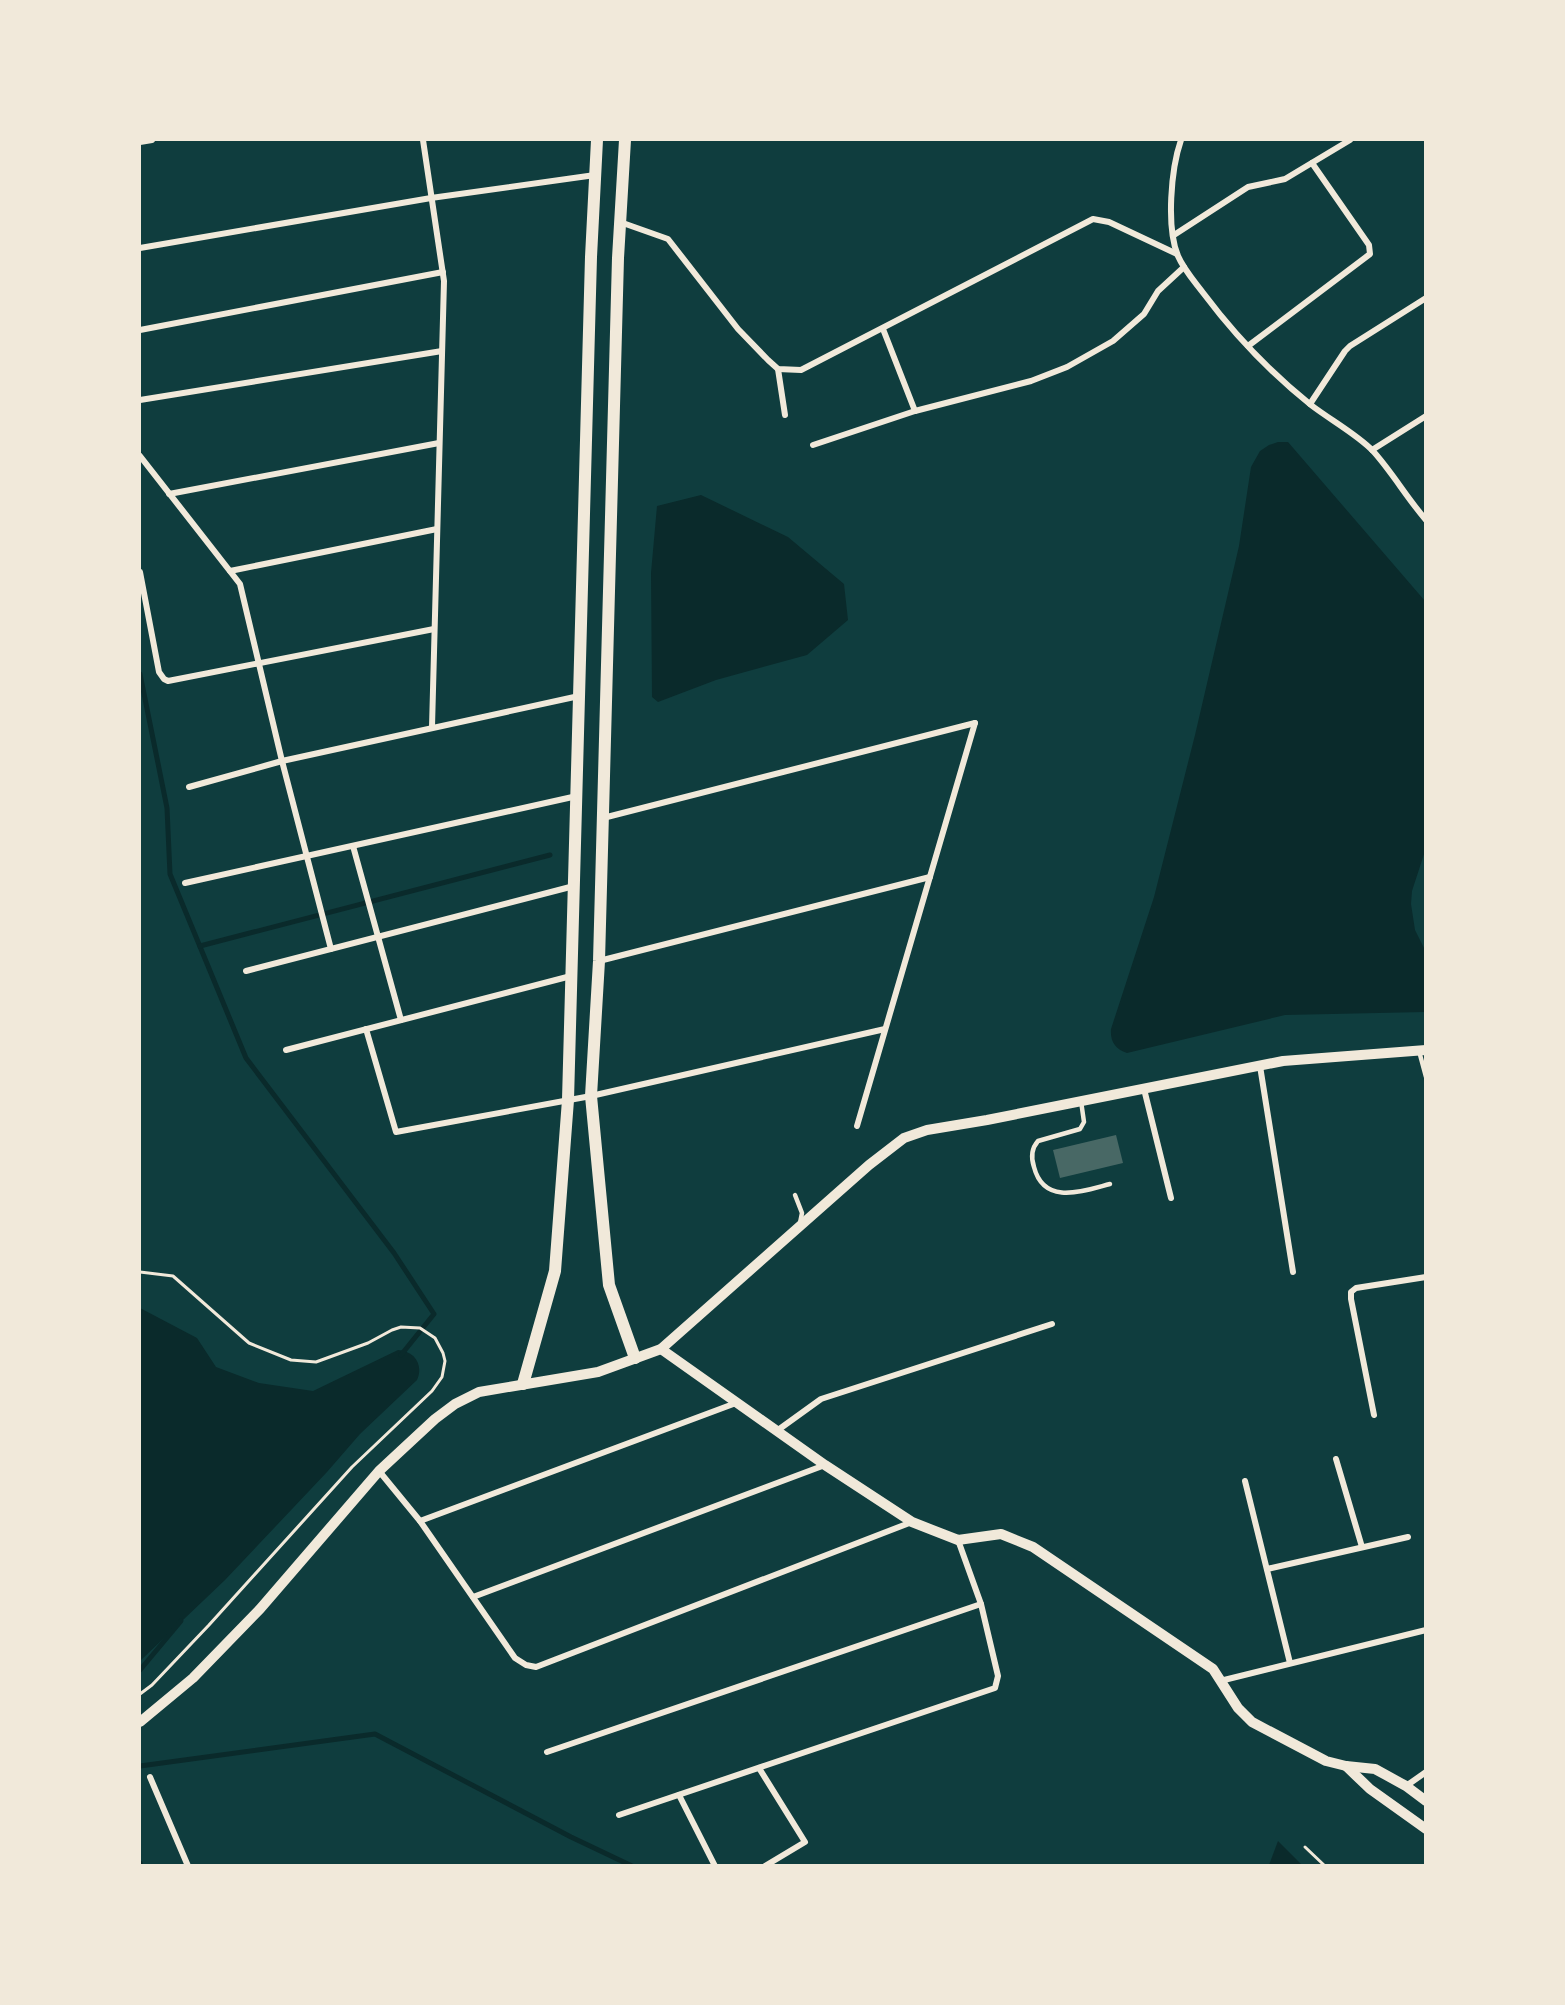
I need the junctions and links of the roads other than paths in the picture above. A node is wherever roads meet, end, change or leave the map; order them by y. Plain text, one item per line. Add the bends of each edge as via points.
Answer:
1 (152, 140) edge
2 (423, 140) edge
3 (597, 140) edge
4 (625, 140) edge
5 (1181, 140) edge
6 (1350, 140) edge
7 (140, 142) edge
8 (1312, 163) junction
9 (595, 175) junction
10 (431, 198) junction
11 (620, 222) junction
12 (1174, 235) junction
13 (140, 248) edge
14 (1177, 254) junction
15 (1184, 267) junction
16 (442, 272) junction
17 (1425, 298) edge
18 (883, 329) junction
19 (140, 330) edge
20 (1248, 346) junction
21 (442, 351) junction
22 (778, 369) junction
23 (140, 400) edge
24 (1310, 404) junction
25 (915, 411) junction
26 (785, 415) dead end
27 (1425, 417) edge
28 (439, 443) junction
29 (813, 444) dead end
30 (1372, 450) junction
31 (140, 456) edge
32 (169, 494) junction
33 (1425, 518) edge
34 (437, 529) junction
35 (230, 571) junction
36 (140, 572) edge
37 (434, 628) junction
38 (260, 663) junction
39 (580, 696) junction
40 (432, 727) junction
41 (282, 761) junction
42 (189, 787) dead end
43 (577, 796) junction
44 (603, 818) junction
45 (353, 846) junction
46 (307, 857) junction
47 (930, 877) junction
48 (185, 883) dead end
49 (574, 885) junction
50 (378, 937) junction
51 (331, 949) junction
52 (599, 961) junction
53 (246, 971) dead end
54 (572, 976) junction
55 (401, 1020) junction
56 (366, 1029) junction
57 (885, 1029) junction
58 (286, 1050) dead end
59 (1422, 1050) edge
60 (1260, 1066) junction
61 (1425, 1077) edge
62 (1144, 1089) junction
63 (591, 1096) junction
64 (568, 1100) junction
65 (1081, 1101) junction
66 (857, 1126) dead end
67 (1110, 1184) dead end
68 (795, 1195) dead end
69 (1171, 1198) dead end
70 (799, 1229) junction
71 (1293, 1272) dead end
72 (1425, 1277) edge
73 (1052, 1323) dead end
74 (661, 1349) junction
75 (635, 1358) junction
76 (523, 1384) junction
77 (736, 1403) junction
78 (1374, 1414) dead end
79 (778, 1430) junction
80 (1336, 1459) dead end
81 (825, 1465) junction
82 (379, 1471) junction
83 (1245, 1482) dead end
84 (420, 1521) junction
85 (912, 1522) junction
86 (1408, 1537) dead end
87 (958, 1540) junction
88 (1362, 1547) junction
89 (1267, 1569) junction
90 (473, 1597) junction
91 (981, 1604) junction
92 (1425, 1630) edge
93 (1290, 1663) junction
94 (1221, 1681) junction
95 (140, 1722) edge
96 (547, 1752) dead end
97 (1346, 1766) junction
98 (759, 1768) junction
99 (1425, 1772) edge
100 (150, 1777) dead end
101 (1406, 1786) junction
102 (679, 1795) junction
103 (1425, 1801) edge
104 (619, 1815) dead end
105 (1425, 1829) edge
106 (188, 1866) edge
107 (715, 1866) edge
108 (765, 1866) edge

1 - 7 street
2 - 10 street
3 - 9 main road
4 - 11 main road
5 - 12 street via 1171,194
6 - 8 street
8 - 12 street via 1281,181 1248,187
8 - 20 street via 1370,245 1370,254
9 - 10 street
9 - 39 main road
10 - 13 street
10 - 16 street
11 - 22 street via 668,239 738,329
11 - 44 main road
12 - 14 street
14 - 15 street
14 - 18 street via 1110,222 1093,219
15 - 20 street
15 - 25 street via 1158,291 1144,314 1113,341 1067,367 1031,381
16 - 19 street
16 - 21 street
17 - 24 street via 1350,346
18 - 22 street via 801,370
18 - 25 street
20 - 24 street
21 - 23 street
21 - 28 street
22 - 26 street
24 - 30 street
25 - 29 street
27 - 30 street
28 - 32 street
28 - 34 street
30 - 33 street
31 - 32 street
32 - 35 street
34 - 35 street
34 - 37 street
35 - 38 street via 240,584
36 - 38 street via 159,672 164,679 172,681
37 - 38 street
37 - 40 street
38 - 41 street
39 - 40 street
39 - 43 main road
40 - 41 street
41 - 42 street
41 - 46 street
43 - 45 street
43 - 49 main road
44 - 47 street via 975,723
44 - 52 main road
45 - 46 street
45 - 50 street
46 - 48 street
46 - 51 street
47 - 52 street
47 - 57 street
49 - 50 street
49 - 54 main road
50 - 51 street
50 - 55 street
51 - 53 street
52 - 63 main road
54 - 55 street
54 - 64 main road
55 - 56 street
56 - 58 street
56 - 64 street via 396,1132
57 - 63 street
57 - 66 street
59 - 60 street
59 - 61 lane
60 - 62 street
60 - 71 street
62 - 65 street
62 - 69 street
63 - 64 street
63 - 75 main road via 609,1286
64 - 76 main road via 555,1271
65 - 67 lane via 1084,1122 1080,1129 1035,1145 1031,1158 1036,1174 1049,1190 1064,1194
65 - 70 street via 927,1130 904,1138
68 - 70 lane via 802,1213
70 - 74 street
72 - 78 street via 1351,1292
73 - 79 street via 821,1399
74 - 75 street
74 - 77 street
75 - 76 street via 598,1372
76 - 82 street via 479,1392 455,1404
77 - 79 street
77 - 84 street
79 - 81 street
80 - 88 street
81 - 85 street
81 - 90 street
82 - 84 street
82 - 95 street via 260,1609 193,1677
83 - 89 street
84 - 90 street
85 - 87 street
85 - 90 street via 536,1667 515,1658
86 - 88 street
87 - 91 street
87 - 94 street via 1001,1534 1033,1547 1213,1669
88 - 89 street
89 - 93 street
91 - 96 street
91 - 98 street via 998,1676 995,1688
92 - 93 street
93 - 94 street
94 - 97 street via 1252,1722 1306,1752
97 - 101 street via 1375,1769
97 - 105 street via 1370,1789
98 - 102 street
98 - 108 street via 805,1842
99 - 101 street
100 - 106 street
101 - 103 street
102 - 104 street
102 - 107 street

